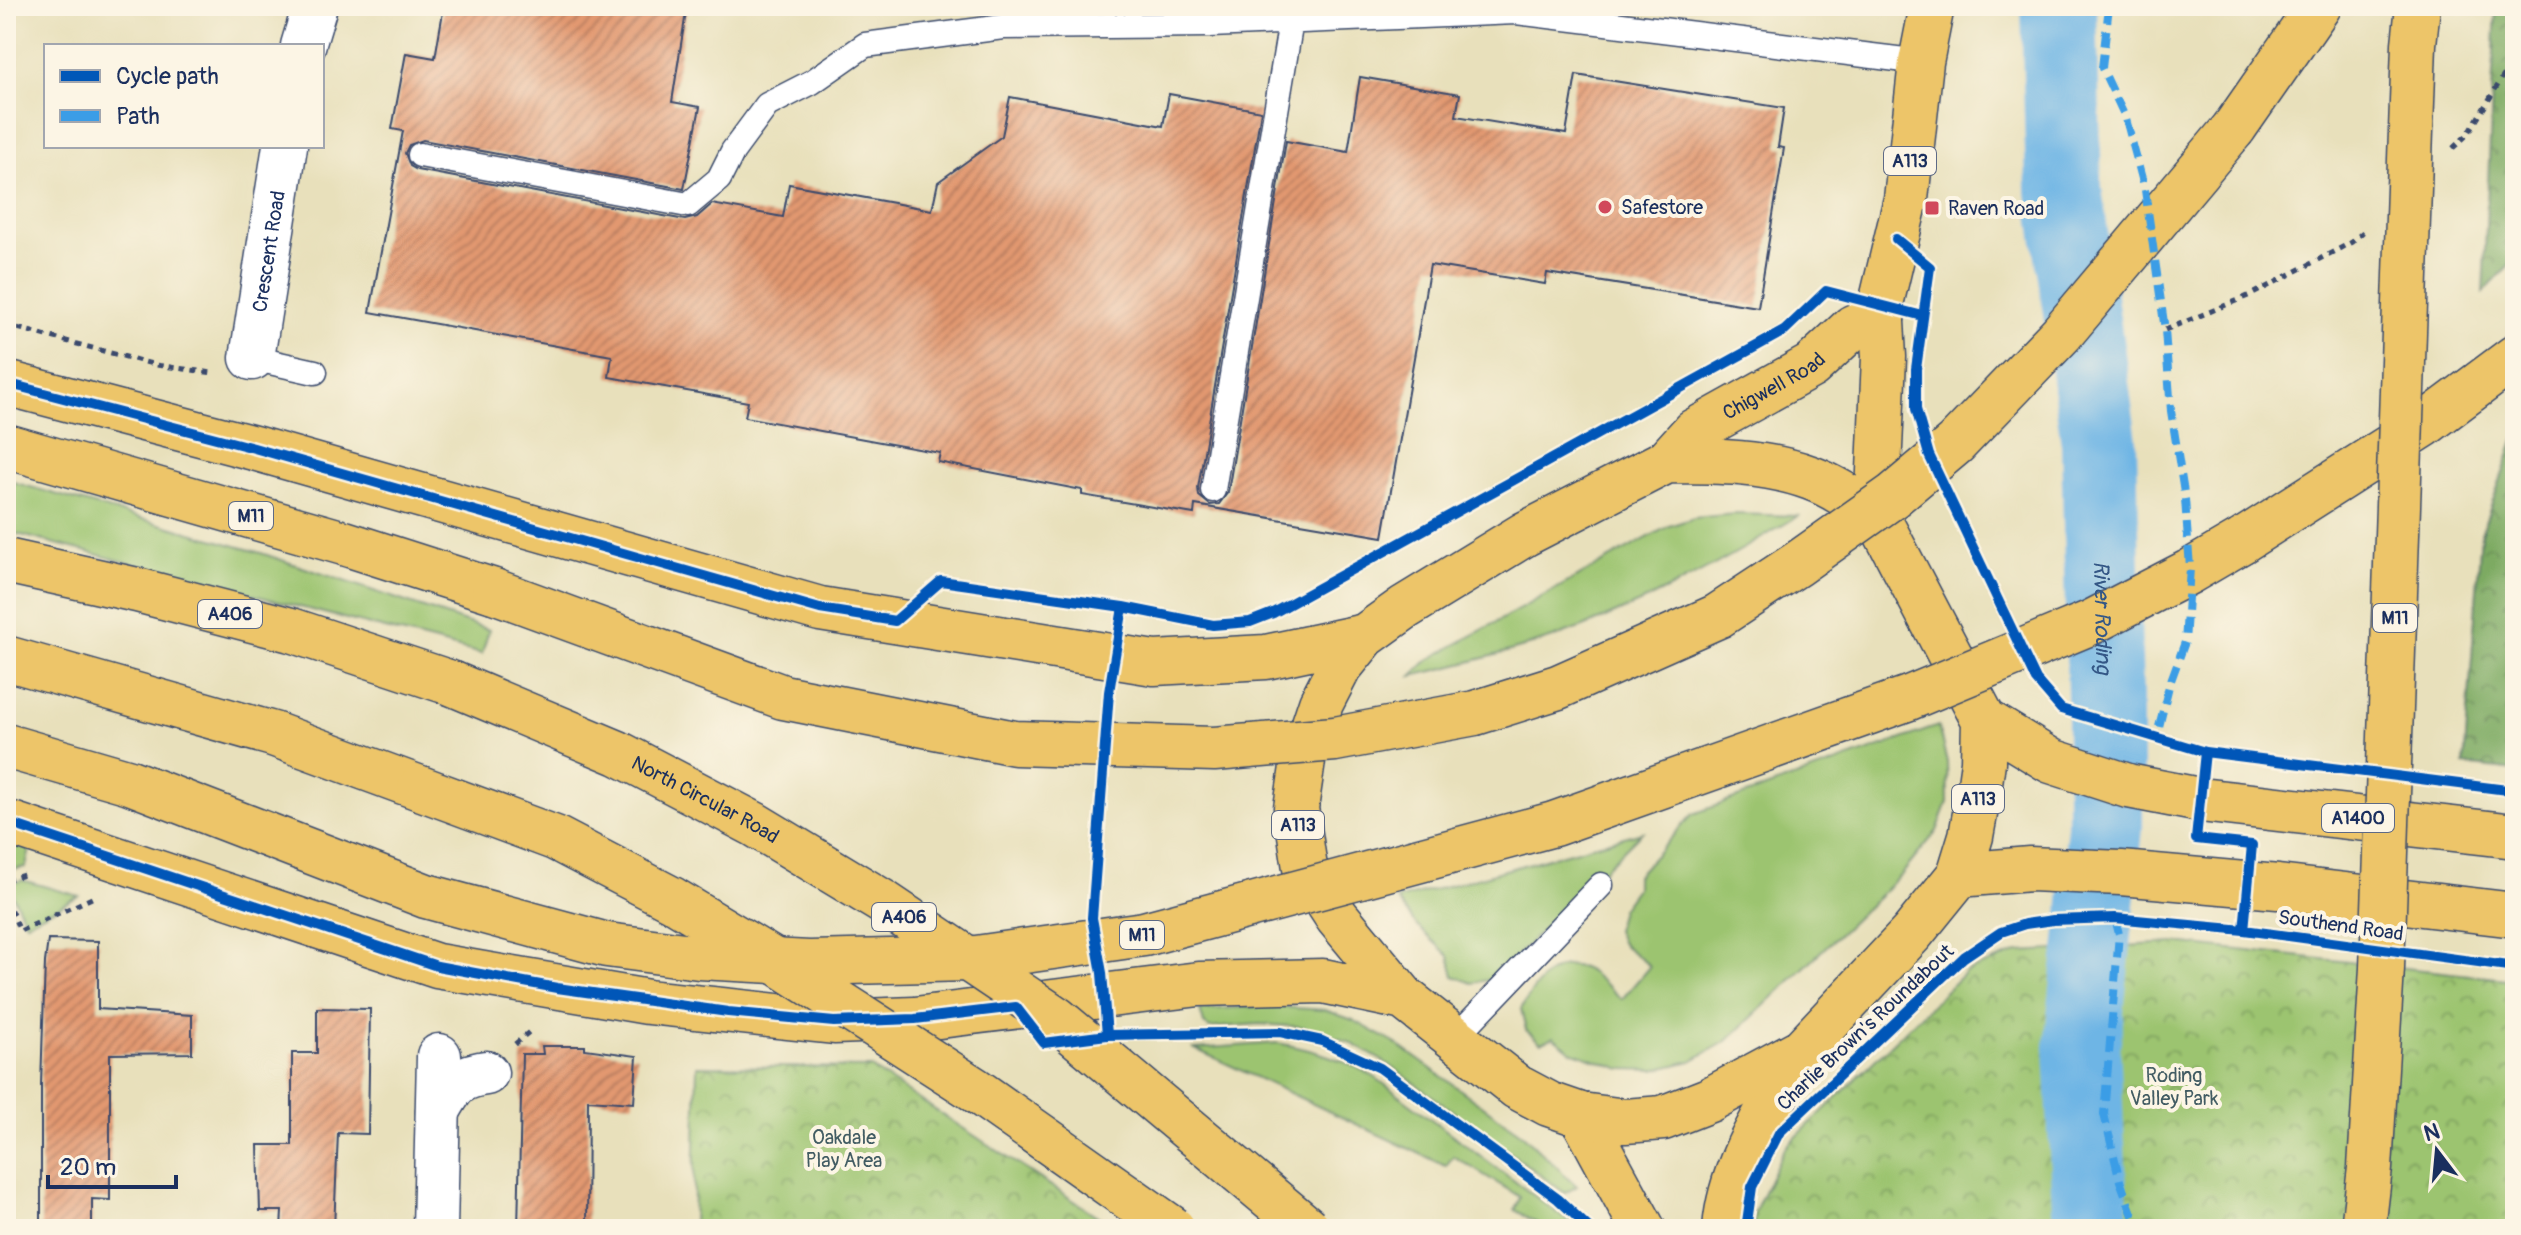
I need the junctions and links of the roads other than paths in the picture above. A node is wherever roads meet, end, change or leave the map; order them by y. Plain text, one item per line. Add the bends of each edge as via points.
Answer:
1 (315, 6) edge
2 (1932, 6) edge
3 (2319, 6) edge
4 (2418, 6) edge
5 (1291, 21) junction
6 (304, 44) edge
7 (1921, 62) junction
8 (285, 148) edge
9 (420, 155) dead end
10 (1883, 314) junction
11 (2515, 357) edge
12 (237, 360) joint
13 (315, 372) dead end
14 (6, 383) edge
15 (6, 446) edge
16 (1667, 461) junction
17 (1213, 490) dead end
18 (1877, 516) junction
19 (6, 561) edge
20 (1365, 636) junction
21 (6, 658) edge
22 (1984, 720) junction
23 (6, 746) edge
24 (6, 822) edge
25 (2515, 836) edge
26 (1959, 875) junction
27 (1601, 885) dead end
28 (2515, 915) edge
29 (1404, 998) junction
30 (1454, 1039) junction
31 (1802, 1050) junction
32 (439, 1056) dead end
33 (486, 1073) dead end
34 (438, 1111) junction
35 (1581, 1115) junction
36 (435, 1229) edge
37 (1173, 1229) edge
38 (1308, 1229) edge
39 (1643, 1229) edge
40 (1725, 1229) edge
41 (2363, 1229) edge

1 - 6 street
2 - 7 main road, A113
3 - 15 main road, M11, bridge via 2234,128 2061,334 1955,444 1893,496 1718,616 1558,687 1475,713 1335,739 1214,749 1015,743 783,697 494,591
4 - 41 main road, M11, bridge via 2382,968
5 - 7 lane via 1516,12
5 - 9 lane via 1003,27 865,45 767,105 719,179 688,205
5 - 17 lane
7 - 10 main road, A113 via 1906,199
8 - 12 street, Crescent Road
10 - 16 main road, Chigwell Road / A113 via 1853,327 1811,366 1694,431
10 - 18 main road, A113
11 - 23 main road, M11, bridge via 2424,425 2242,541 2092,622 1909,698 1554,824 1144,934 931,961 809,963 607,945 426,896 130,782
12 - 13 lane
14 - 20 main road via 820,609 1154,663 1266,657
16 - 18 main road, Charlie Brown's Roundabout / A113 via 1731,461 1811,478
16 - 20 main road, Charlie Brown's Roundabout / A113 via 1525,534
18 - 22 main road, Charlie Brown's Roundabout / A113
19 - 38 main road, North Circular Road / A406, bridge via 291,630 451,683 618,753 754,824 883,902 1057,1019
20 - 29 main road, Charlie Brown's Roundabout / A113 via 1339,668 1321,703 1304,754 1296,808 1305,868 1337,917
21 - 37 main road, bridge via 273,734 555,838 672,899 783,966 974,1089
22 - 25 main road, A1400 via 2051,761 2128,786 2200,800
22 - 26 main road, Charlie Brown's Roundabout / A113 via 1978,797
24 - 29 main road via 437,966 675,1006 834,1022 915,1019 1199,984 1323,981
26 - 28 main road, Southend Road via 2030,869 2121,873
26 - 31 main road, Charlie Brown's Roundabout / A113
27 - 30 lane
29 - 30 main road, Charlie Brown's Roundabout / A113
30 - 35 main road, Charlie Brown's Roundabout / A113 via 1517,1087
31 - 35 main road, Charlie Brown's Roundabout / A113 via 1709,1100 1663,1118 1625,1121
31 - 40 main road, A113 via 1741,1162
32 - 34 street
33 - 34 street via 468,1075 452,1087
34 - 36 street
35 - 39 main road

